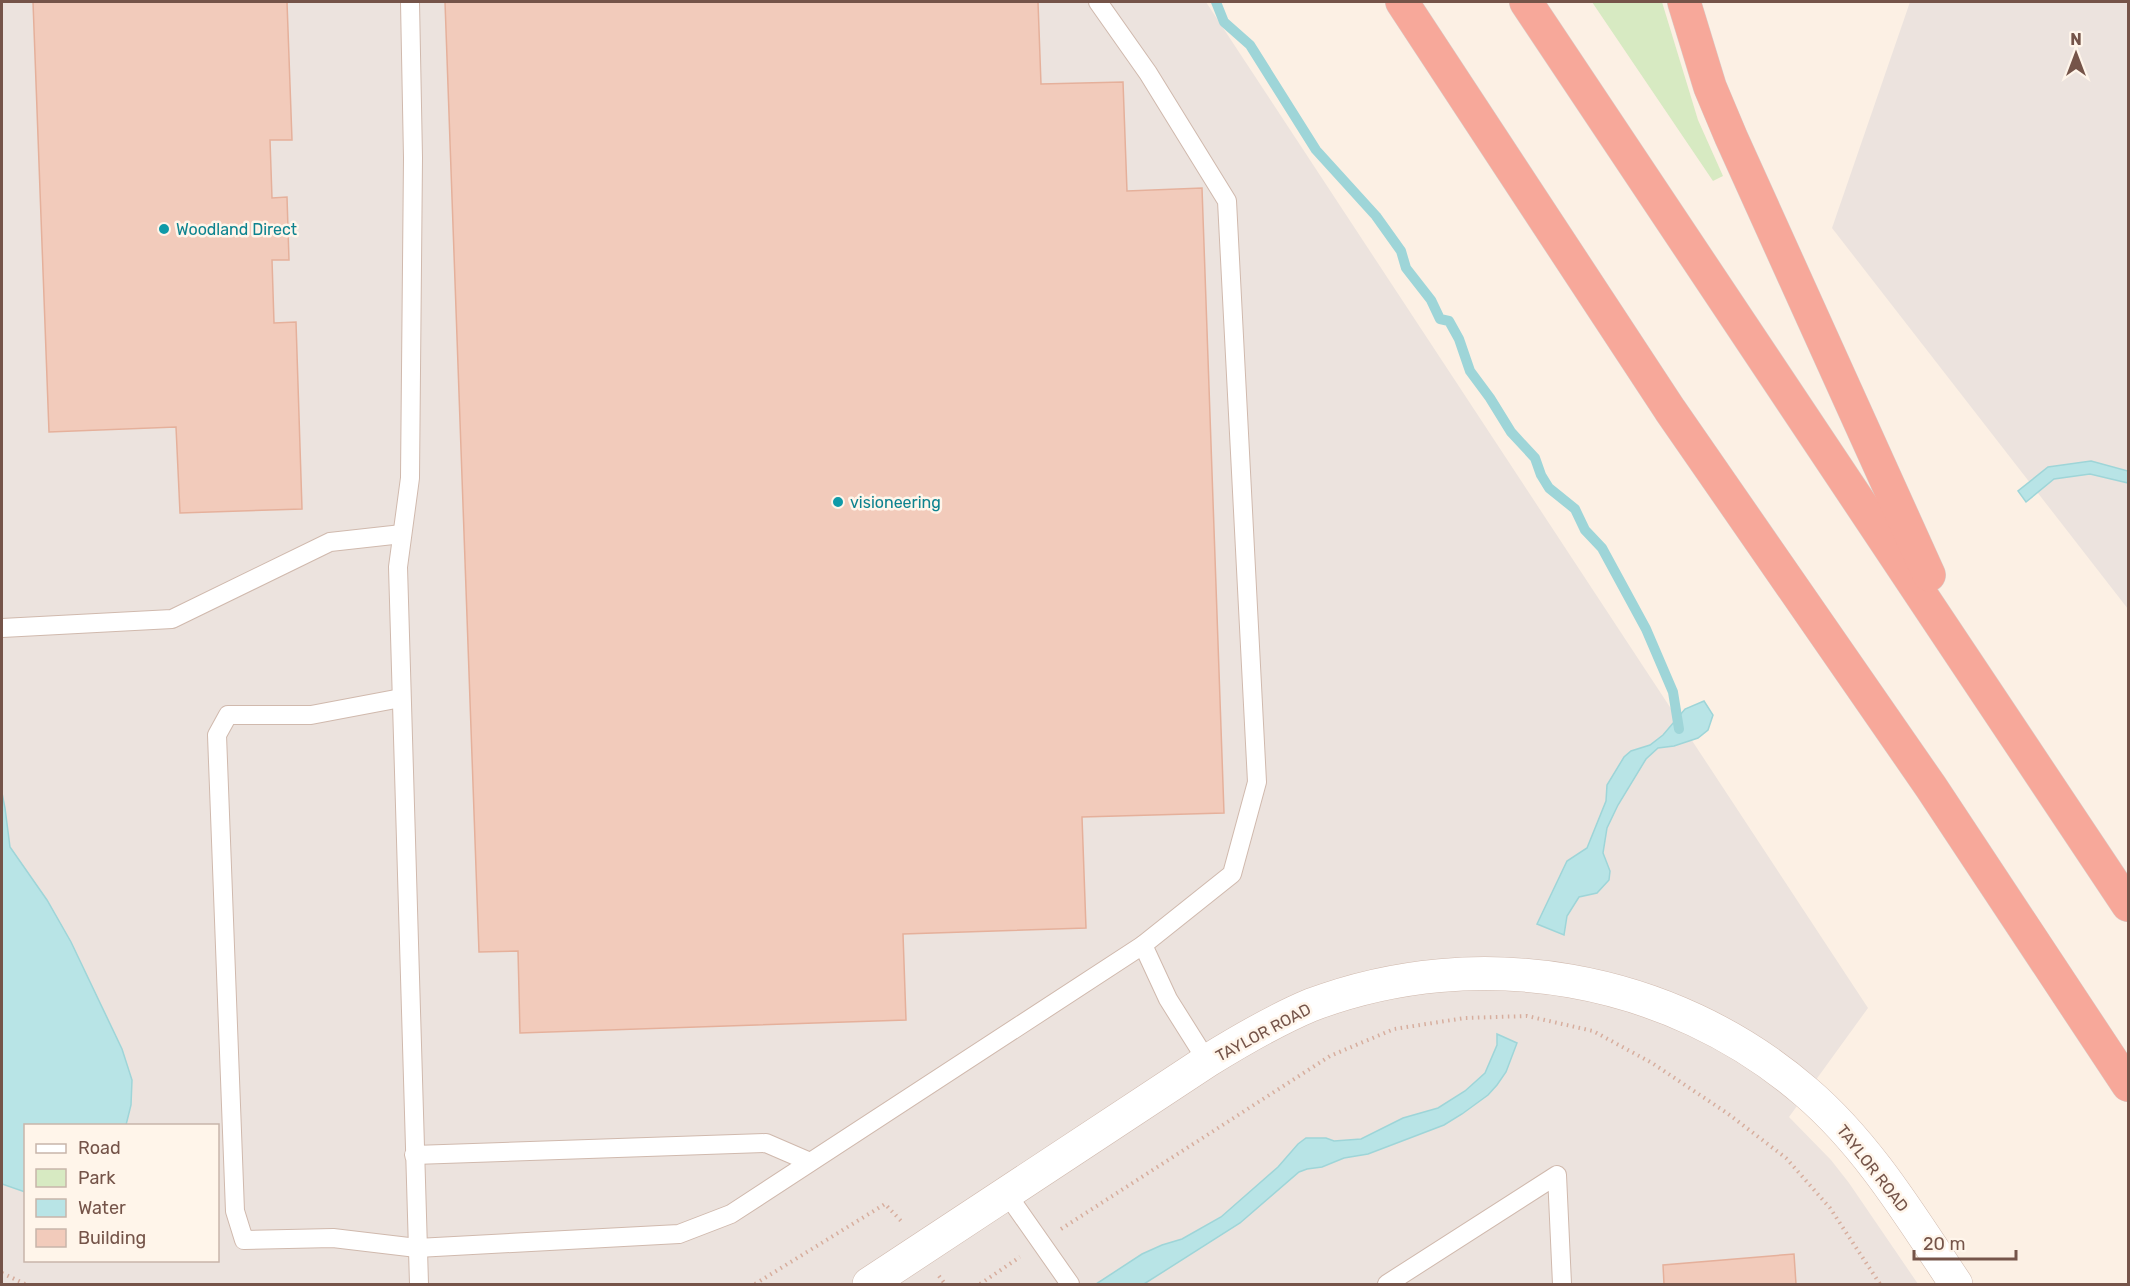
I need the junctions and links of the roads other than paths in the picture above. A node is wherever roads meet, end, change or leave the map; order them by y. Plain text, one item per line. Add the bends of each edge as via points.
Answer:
1 (410, 2) edge
2 (1098, 2) edge
3 (1402, 2) edge
4 (1526, 2) edge
5 (1684, 2) edge
6 (402, 534) junction
7 (2, 628) edge
8 (1969, 664) junction
9 (401, 698) junction
10 (2128, 904) edge
11 (1143, 945) junction
12 (1208, 1061) junction
13 (2128, 1085) edge
14 (414, 1155) junction
15 (810, 1162) junction
16 (1007, 1194) junction
17 (417, 1248) junction
18 (419, 1284) edge
19 (870, 1284) edge
20 (1070, 1284) edge
21 (1387, 1284) edge
22 (1562, 1284) edge
23 (1956, 1284) edge

1 - 6 lane via 410,478
2 - 11 lane via 1148,73 1227,201 1257,782 1232,874
3 - 13 highway via 1670,410 1924,778
4 - 8 highway
5 - 8 highway via 1710,87 1731,137
6 - 7 lane via 330,542 172,619
6 - 9 lane via 398,567
8 - 10 highway
9 - 14 lane
9 - 17 lane via 311,715 228,715 217,735 235,1212 244,1240 333,1238
11 - 12 lane via 1167,999
11 - 15 lane
12 - 16 street, TAYLOR ROAD
12 - 23 street, TAYLOR ROAD via 1242,1039 1311,1006 1405,980 1502,973 1561,978 1619,991 1680,1013 1718,1032 1807,1092 1867,1156
14 - 15 lane via 766,1143
14 - 17 lane
15 - 17 lane via 731,1214 679,1234
16 - 19 street, TAYLOR ROAD
16 - 20 lane
17 - 18 lane
21 - 22 lane via 1557,1175

